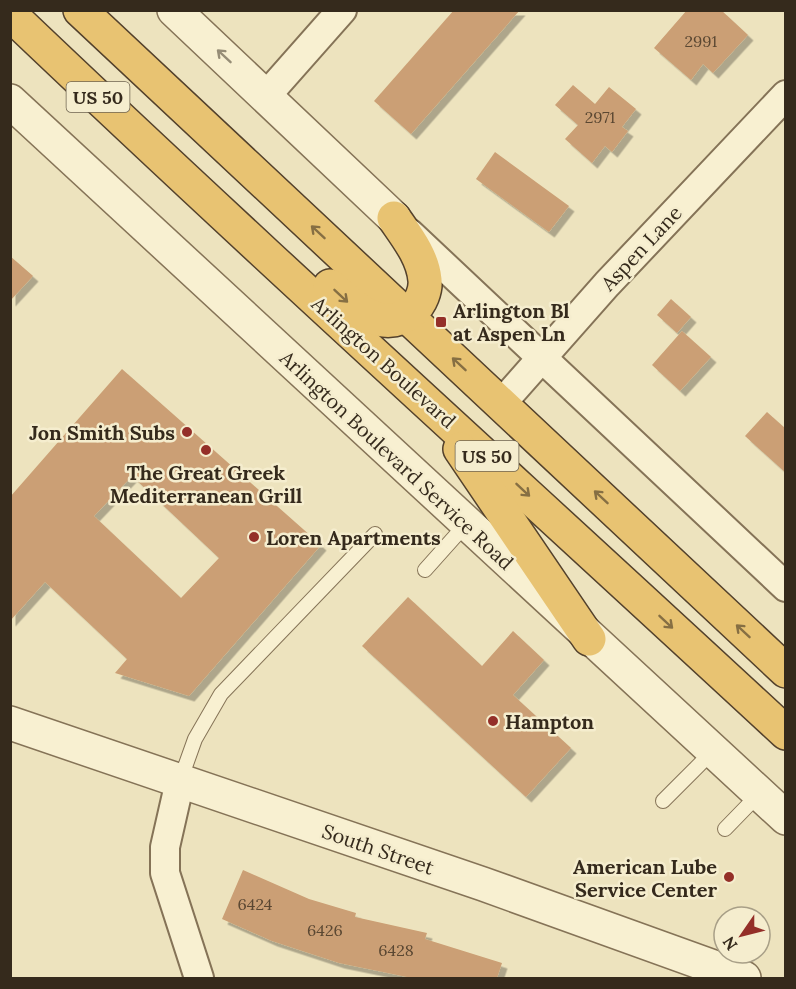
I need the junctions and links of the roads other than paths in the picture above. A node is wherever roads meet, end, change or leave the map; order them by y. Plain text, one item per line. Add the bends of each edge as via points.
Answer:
1 (80, 10) edge
2 (107, 10) edge
3 (174, 10) edge
4 (342, 11) edge
5 (10, 14) edge
6 (10, 38) edge
7 (71, 72) junction
8 (786, 95) edge
9 (266, 96) junction
10 (10, 101) edge
11 (208, 129) junction
12 (187, 180) junction
13 (394, 218) junction
14 (407, 315) junction
15 (541, 360) junction
16 (425, 399) junction
17 (501, 404) junction
18 (467, 524) junction
19 (375, 534) dead end
20 (425, 570) dead end
21 (786, 587) edge
22 (589, 639) junction
23 (786, 671) edge
24 (10, 723) edge
25 (786, 733) edge
26 (713, 751) junction
27 (180, 781) junction
28 (759, 794) junction
29 (663, 801) dead end
30 (786, 818) edge
31 (725, 829) dead end
32 (199, 978) edge
33 (744, 978) edge

1 - 11 highway, US 50
2 - 11 highway
9 -> 3 street
4 - 9 street
5 - 7 highway, Arlington Boulevard / US 50
6 - 12 highway
7 - 12 highway, Arlington Boulevard / US 50
7 -> 14 highway via 140,111 161,128 359,312 388,321
8 - 15 street, Aspen Lane via 607,284
9 - 13 street
10 - 18 street, Arlington Boulevard Service Road
14 -> 11 highway, US 50
12 - 16 highway, Arlington Boulevard / US 50
13 - 14 highway via 418,257 425,282 418,306
13 - 15 street
17 -> 14 highway, US 50
15 - 17 street, Aspen Lane
15 - 21 street
16 - 22 highway
16 -> 25 highway, Arlington Boulevard / US 50
23 -> 17 highway, US 50
18 - 20 lane
18 - 22 street, Arlington Boulevard Service Road
19 - 27 lane via 221,694 195,739
22 - 26 street, Arlington Boulevard Service Road
24 - 27 street, South Street
26 - 28 street, Arlington Boulevard Service Road
26 - 29 lane
27 - 32 street via 165,847 165,873
27 - 33 street, South Street
28 - 30 street, Arlington Boulevard Service Road
28 - 31 lane

